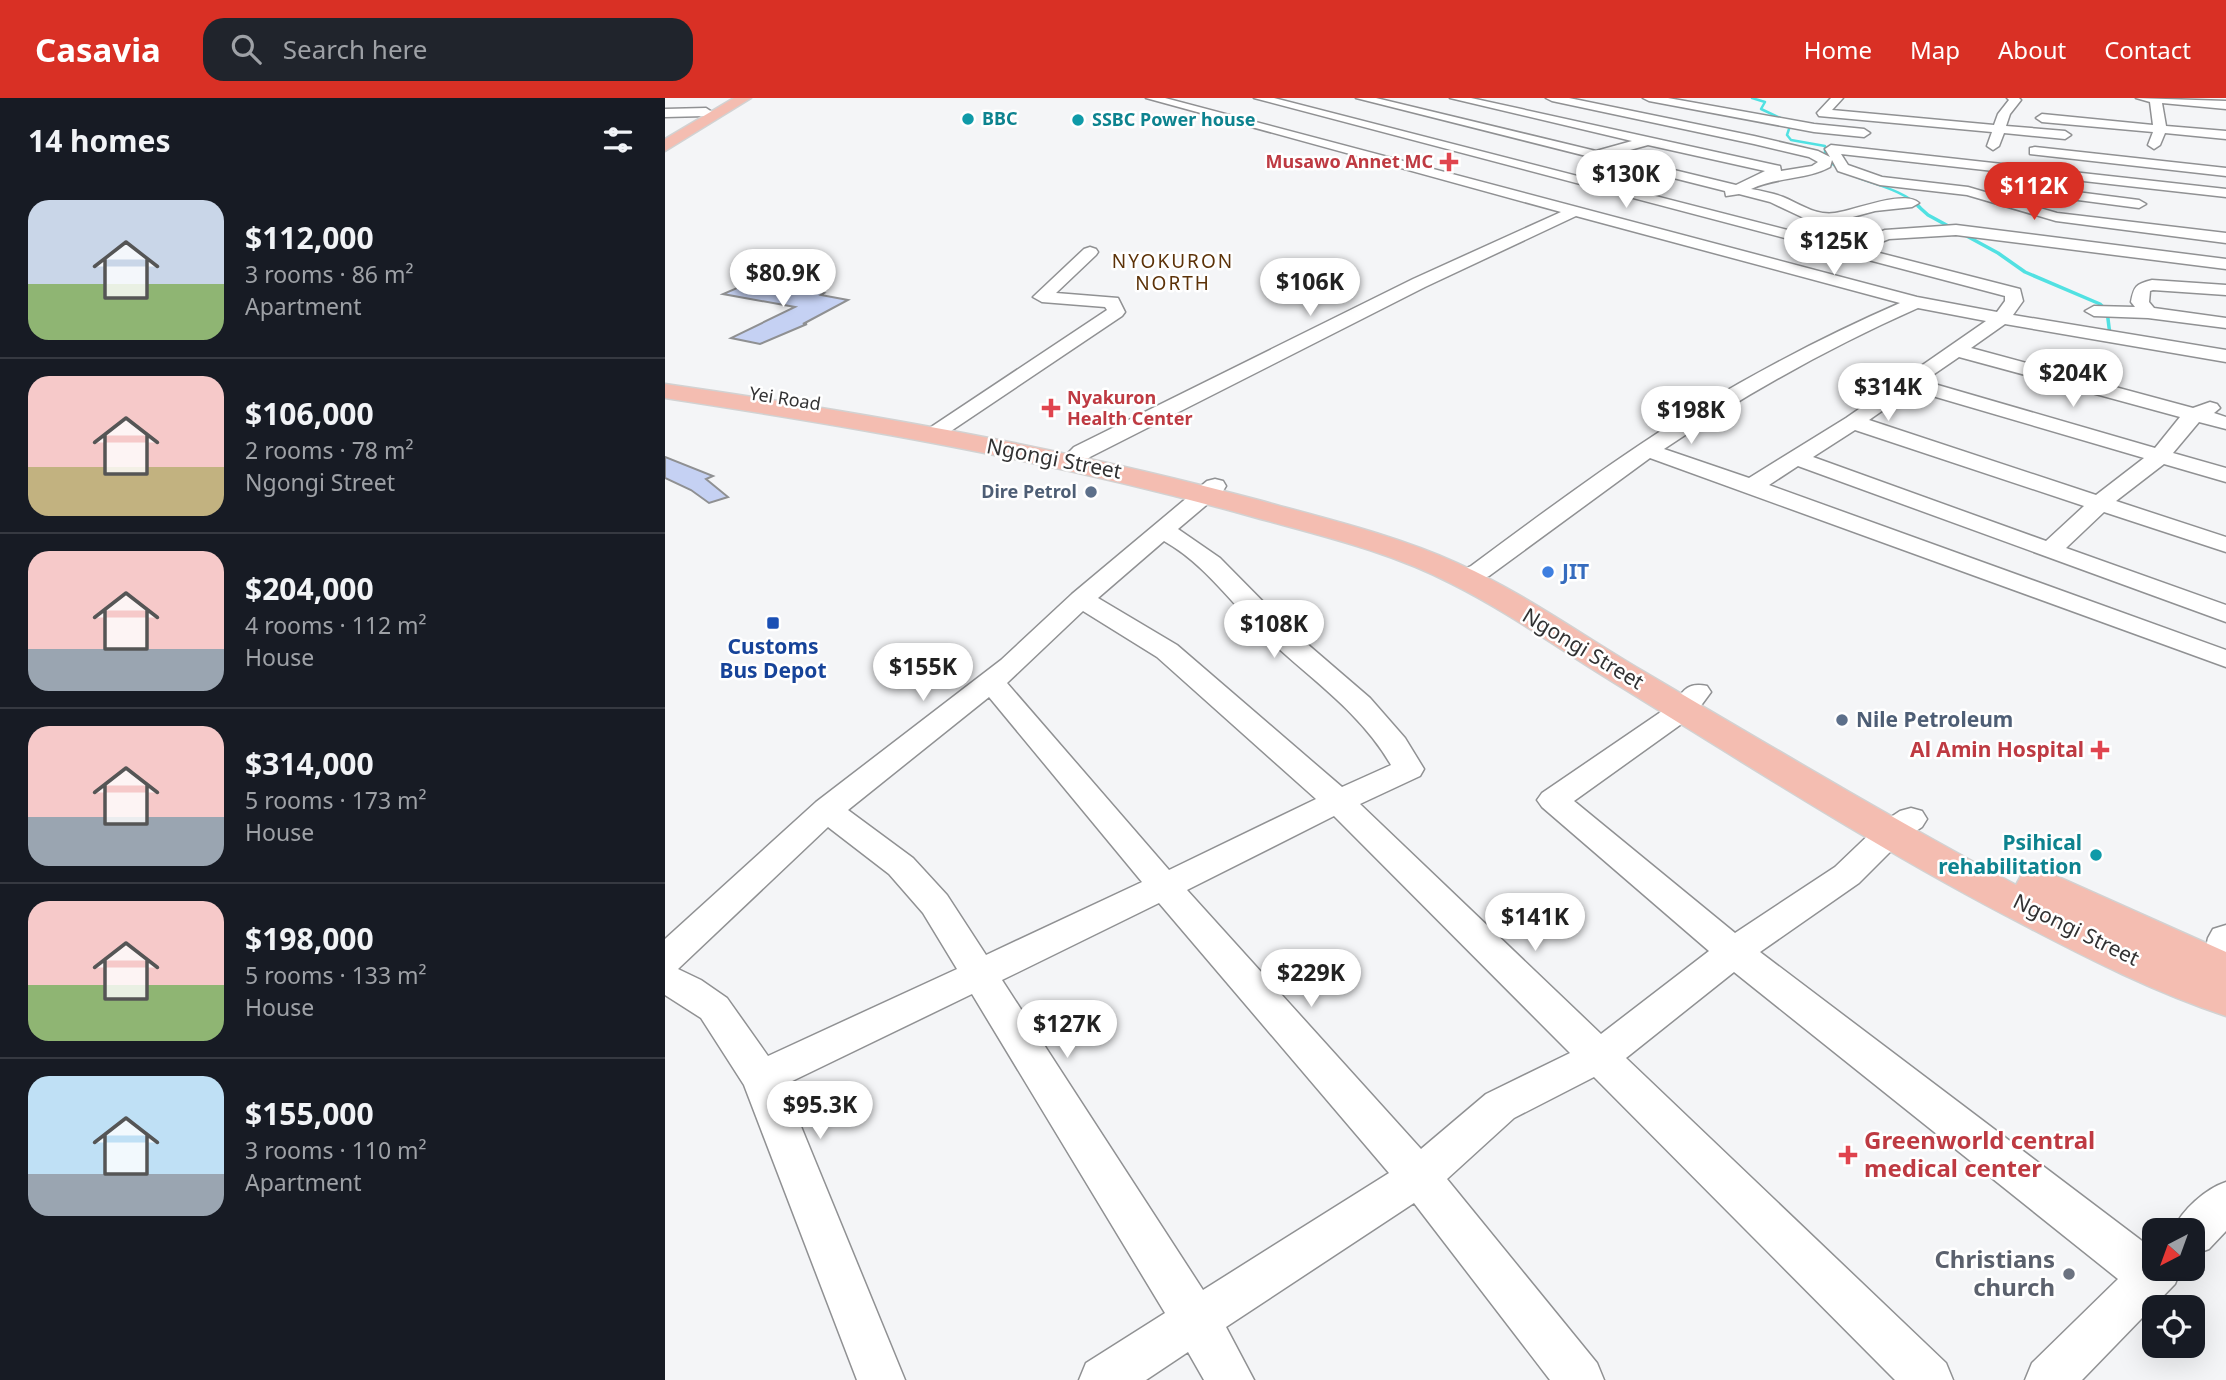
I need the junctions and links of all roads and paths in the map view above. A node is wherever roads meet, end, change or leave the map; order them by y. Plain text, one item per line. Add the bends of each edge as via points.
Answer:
1 (733, 98) edge
2 (744, 98) edge
3 (1152, 98) edge
4 (1260, 98) edge
5 (1362, 98) edge
6 (1428, 98) edge
7 (1456, 98) edge
8 (1552, 98) edge
9 (1619, 98) edge
10 (1649, 98) edge
11 (1841, 99) edge
12 (2017, 100) edge
13 (1217, 102) dead end
14 (2226, 105) edge
15 (1396, 106) junction
16 (1591, 106) junction
17 (2154, 106) edge
18 (1186, 108) junction
19 (706, 112) junction
20 (665, 113) edge
21 (2011, 115) junction
22 (1548, 119) junction
23 (1343, 120) junction
24 (1315, 122) junction
25 (1250, 125) junction
26 (1683, 126) junction
27 (2001, 129) junction
28 (2160, 129) junction
29 (1501, 133) junction
30 (1288, 135) junction
31 (1883, 135) dead end
32 (2226, 135) edge
33 (665, 137) edge
34 (2085, 137) dead end
35 (1648, 141) junction
36 (665, 146) edge
37 (2000, 147) junction
38 (1450, 148) junction
39 (1598, 155) junction
40 (2156, 163) junction
41 (1397, 164) junction
42 (1983, 164) junction
43 (1544, 171) junction
44 (2226, 172) edge
45 (1766, 177) junction
46 (2152, 186) junction
47 (2004, 187) junction
48 (1738, 191) junction
49 (1968, 191) junction
50 (2226, 193) edge
51 (1912, 203) dead end
52 (2153, 205) junction
53 (1689, 209) junction
54 (1571, 212) junction
55 (2142, 228) junction
56 (1649, 229) junction
57 (2226, 238) edge
58 (1846, 249) junction
59 (1090, 252) dead end
60 (2226, 264) edge
61 (1805, 272) junction
62 (2226, 290) edge
63 (1916, 302) junction
64 (2094, 311) dead end
65 (2148, 313) junction
66 (2001, 319) junction
67 (2226, 323) edge
68 (1956, 350) junction
69 (2226, 356) edge
70 (665, 382) edge
71 (1909, 383) junction
72 (665, 391) edge
73 (2226, 405) edge
74 (2195, 414) junction
75 (1853, 422) junction
76 (2226, 423) edge
77 (918, 427) junction
78 (1647, 450) junction
79 (2160, 456) junction
80 (1076, 457) junction
81 (1795, 458) junction
82 (2226, 475) edge
83 (1749, 488) junction
84 (1210, 490) junction
85 (2101, 503) junction
86 (1161, 530) junction
87 (2226, 545) edge
88 (2050, 550) junction
89 (1472, 574) junction
90 (1081, 599) junction
91 (2226, 614) edge
92 (2226, 659) edge
93 (992, 681) junction
94 (1691, 700) junction
95 (1337, 800) junction
96 (827, 810) junction
97 (1901, 826) junction
98 (1165, 887) junction
99 (1734, 952) junction
100 (665, 960) edge
101 (2222, 973) edge
102 (976, 974) junction
103 (665, 979) edge
104 (1600, 1056) junction
105 (761, 1078) junction
106 (1419, 1177) junction
107 (2226, 1201) edge
108 (2205, 1223) edge
109 (2142, 1263) edge
110 (2147, 1281) edge
111 (1196, 1321) junction
112 (881, 1380) edge
113 (1103, 1380) edge
114 (1230, 1380) edge
115 (1580, 1380) edge
116 (1929, 1380) edge
117 (2049, 1380) edge

1 - 19 main road
2 - 36 main road
3 - 18 street
4 - 24 street
5 - 15 street
6 - 15 street
7 - 22 street
8 - 16 street
9 - 16 street
10 - 31 street via 1814,128
11 - 27 street via 1823,113
12 - 21 street
13 - 18 street
14 - 17 street
15 - 23 street
15 - 29 street
16 - 22 street
16 - 26 street
17 - 28 street
18 - 25 street
19 - 20 street
19 - 33 main road
21 - 27 street
21 - 28 street
22 - 29 street
22 - 35 street
23 - 24 street
23 - 38 street
24 - 25 street via 1277,117
24 - 30 street
25 - 30 street
26 - 35 street
26 - 45 street via 1825,160 1816,169
27 - 34 street
27 - 37 street
28 - 32 street
28 - 40 street via 2154,145
29 - 38 street
29 - 39 street
30 - 41 street
35 - 39 street
35 - 45 street via 1775,169
37 - 40 street
37 - 42 street
38 - 41 street
38 - 43 street
39 - 43 street
39 - 48 street
40 - 44 street
40 - 46 street
41 - 54 street
42 - 46 street
42 - 47 street via 1977,177
42 - 49 street via 1831,149 1843,168 1880,181
43 - 53 street
45 - 48 street
46 - 50 street
46 - 52 street
47 - 49 street
47 - 52 street
48 - 51 street via 1824,218
48 - 53 street
49 - 55 street via 2056,217
52 - 55 street
53 - 56 street via 1660,219
53 - 58 street
54 - 56 street
54 - 80 street via 1419,283
55 - 57 street
56 - 61 street
58 - 60 street via 1885,235 1956,230
58 - 61 street
58 - 66 street via 2006,289 2015,296
59 - 77 street via 1042,297 1111,302 1116,312 1021,379
61 - 63 street
62 - 65 street via 2152,285 2143,288 2140,302
63 - 66 street
63 - 78 street via 1849,332 1705,412
64 - 65 street
65 - 67 street
66 - 68 street
66 - 69 street
68 - 71 street
68 - 74 street
70 - 77 main road, Yei Road
71 - 75 street
71 - 79 street
72 - 77 main road, Yei Road
73 - 74 street
74 - 76 street
74 - 79 street
75 - 81 street
75 - 85 street
77 - 80 main road, Ngongi Street
78 - 83 street
78 - 89 street
79 - 82 street
79 - 85 street
80 - 84 main road, Ngongi Street
81 - 83 street
81 - 88 street
83 - 92 street
84 - 86 street
84 - 89 main road, Ngongi Street
85 - 87 street
85 - 88 street
86 - 90 street
86 - 95 street via 1191,545 1219,569 1261,618 1355,697 1397,745 1409,769
88 - 91 street
89 - 94 main road, Ngongi Street
90 - 93 street
90 - 95 street via 1167,651
93 - 96 street
93 - 98 street
94 - 97 main road, Ngongi Street
94 - 99 street via 1553,800
95 - 98 street
95 - 104 street
96 - 100 street
96 - 102 street via 901,866 935,904
97 - 99 street via 1847,875
97 - 101 main road, Ngongi Street via 2081,935
98 - 102 street
98 - 106 street
99 - 104 street
99 - 109 street
102 - 105 street
102 - 111 street
103 - 105 street via 714,1008
104 - 106 street via 1500,1106
104 - 116 street
105 - 112 street
106 - 111 street
106 - 115 street
107 - 108 street
110 - 117 street
111 - 113 street
111 - 114 street

